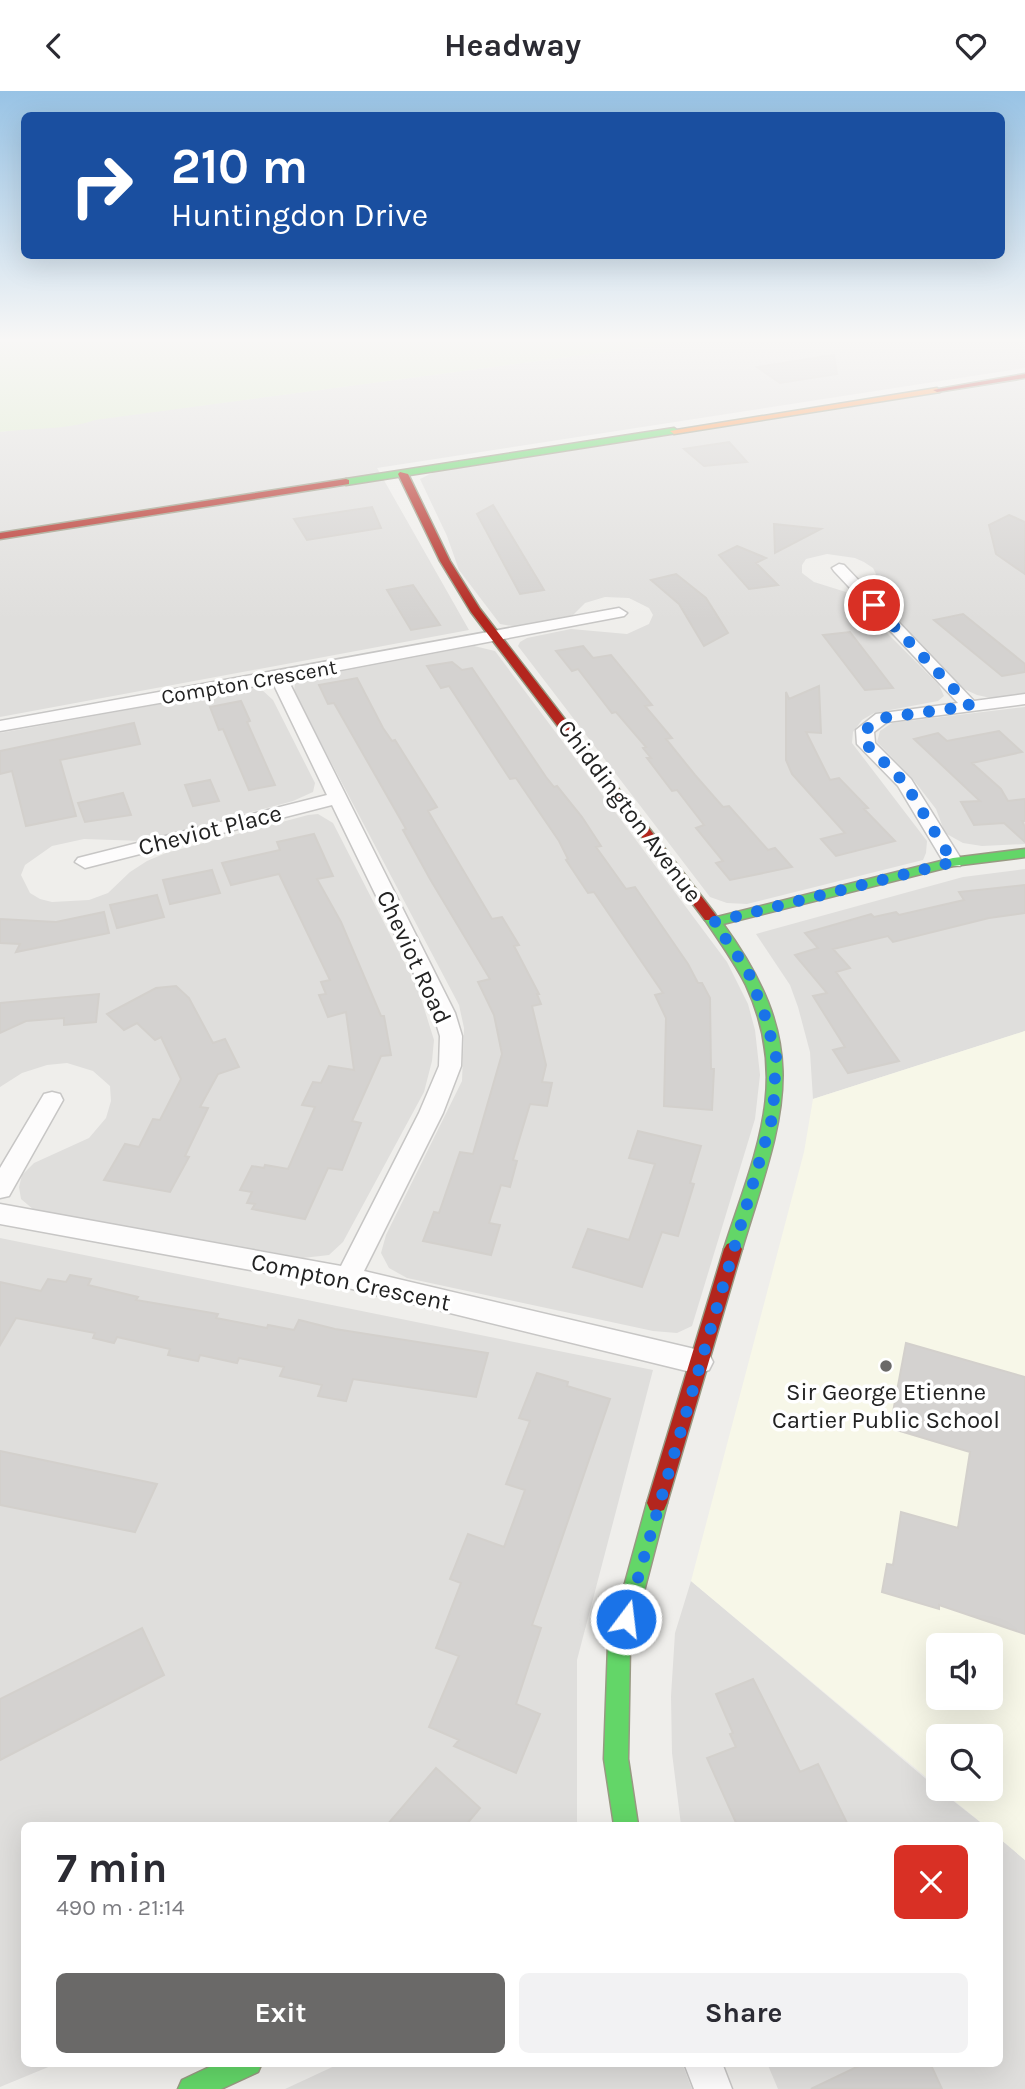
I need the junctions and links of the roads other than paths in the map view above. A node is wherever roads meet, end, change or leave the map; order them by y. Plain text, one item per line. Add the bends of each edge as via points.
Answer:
1 (655, 434) edge
2 (403, 474) junction
3 (0, 536) edge
4 (839, 568) dead end
5 (619, 613) dead end
6 (498, 636) junction
7 (278, 677) junction
8 (1025, 699) edge
9 (970, 706) junction
10 (0, 726) edge
11 (336, 797) junction
12 (1025, 853) edge
13 (85, 862) dead end
14 (953, 862) junction
15 (714, 922) junction
16 (52, 1100) dead end
17 (0, 1189) edge
18 (0, 1214) edge
19 (348, 1278) junction
20 (699, 1362) junction
21 (626, 1822) edge
22 (240, 2067) edge
23 (705, 2067) edge
24 (191, 2089) edge
25 (713, 2089) edge

1 - 2 street
2 - 3 street
2 - 6 street, Chiddington Avenue via 445,561 475,610
4 - 9 street
5 - 6 street, Compton Crescent
6 - 7 street, Compton Crescent
6 - 15 street, Chiddington Avenue
7 - 10 street, Compton Crescent
7 - 11 street, Cheviot Road
8 - 9 street
9 - 14 street via 882,718 865,730 866,744 905,783
11 - 13 street, Cheviot Place
11 - 19 street, Cheviot Road via 444,1013 451,1036 450,1066 431,1113
12 - 14 street
14 - 15 street
15 - 20 street, Chiddington Avenue via 748,971 776,1056 773,1115
16 - 17 street
18 - 19 street, Compton Crescent
19 - 20 street, Compton Crescent
20 - 21 street, Chiddington Avenue via 619,1645 616,1759
22 - 24 street
23 - 25 street

